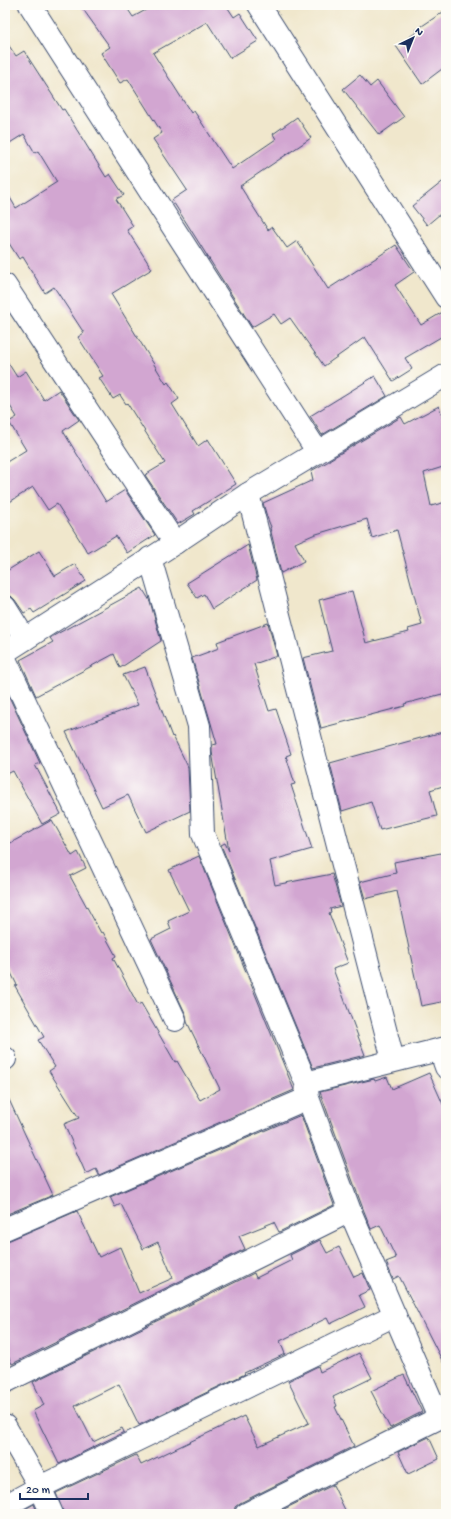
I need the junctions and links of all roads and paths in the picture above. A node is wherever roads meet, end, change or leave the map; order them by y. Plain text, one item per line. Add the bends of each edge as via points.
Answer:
1 (30, 5) edge
2 (259, 5) edge
3 (5, 285) edge
4 (446, 297) edge
5 (446, 375) edge
6 (317, 451) junction
7 (248, 494) junction
8 (175, 543) junction
9 (150, 558) junction
10 (5, 607) edge
11 (25, 639) junction
12 (5, 652) edge
13 (5, 659) edge
14 (175, 1020) dead end
15 (444, 1055) edge
16 (393, 1060) junction
17 (307, 1090) junction
18 (350, 1211) junction
19 (5, 1229) edge
20 (395, 1315) junction
21 (5, 1382) edge
22 (5, 1426) edge
23 (40, 1487) junction
24 (5, 1506) edge
25 (52, 1514) edge
26 (246, 1514) edge

1 - 6 street
2 - 4 street
3 - 8 street
5 - 6 street
6 - 7 street
7 - 8 street
7 - 16 street
8 - 9 street
9 - 11 street
9 - 17 street via 199,726 203,834
10 - 11 street
11 - 12 street
13 - 14 street
15 - 16 street
16 - 17 street
17 - 18 street
17 - 19 street
18 - 20 street
18 - 21 street
20 - 23 street
20 - 26 street via 439,1418
22 - 23 street
23 - 24 street
23 - 25 street

